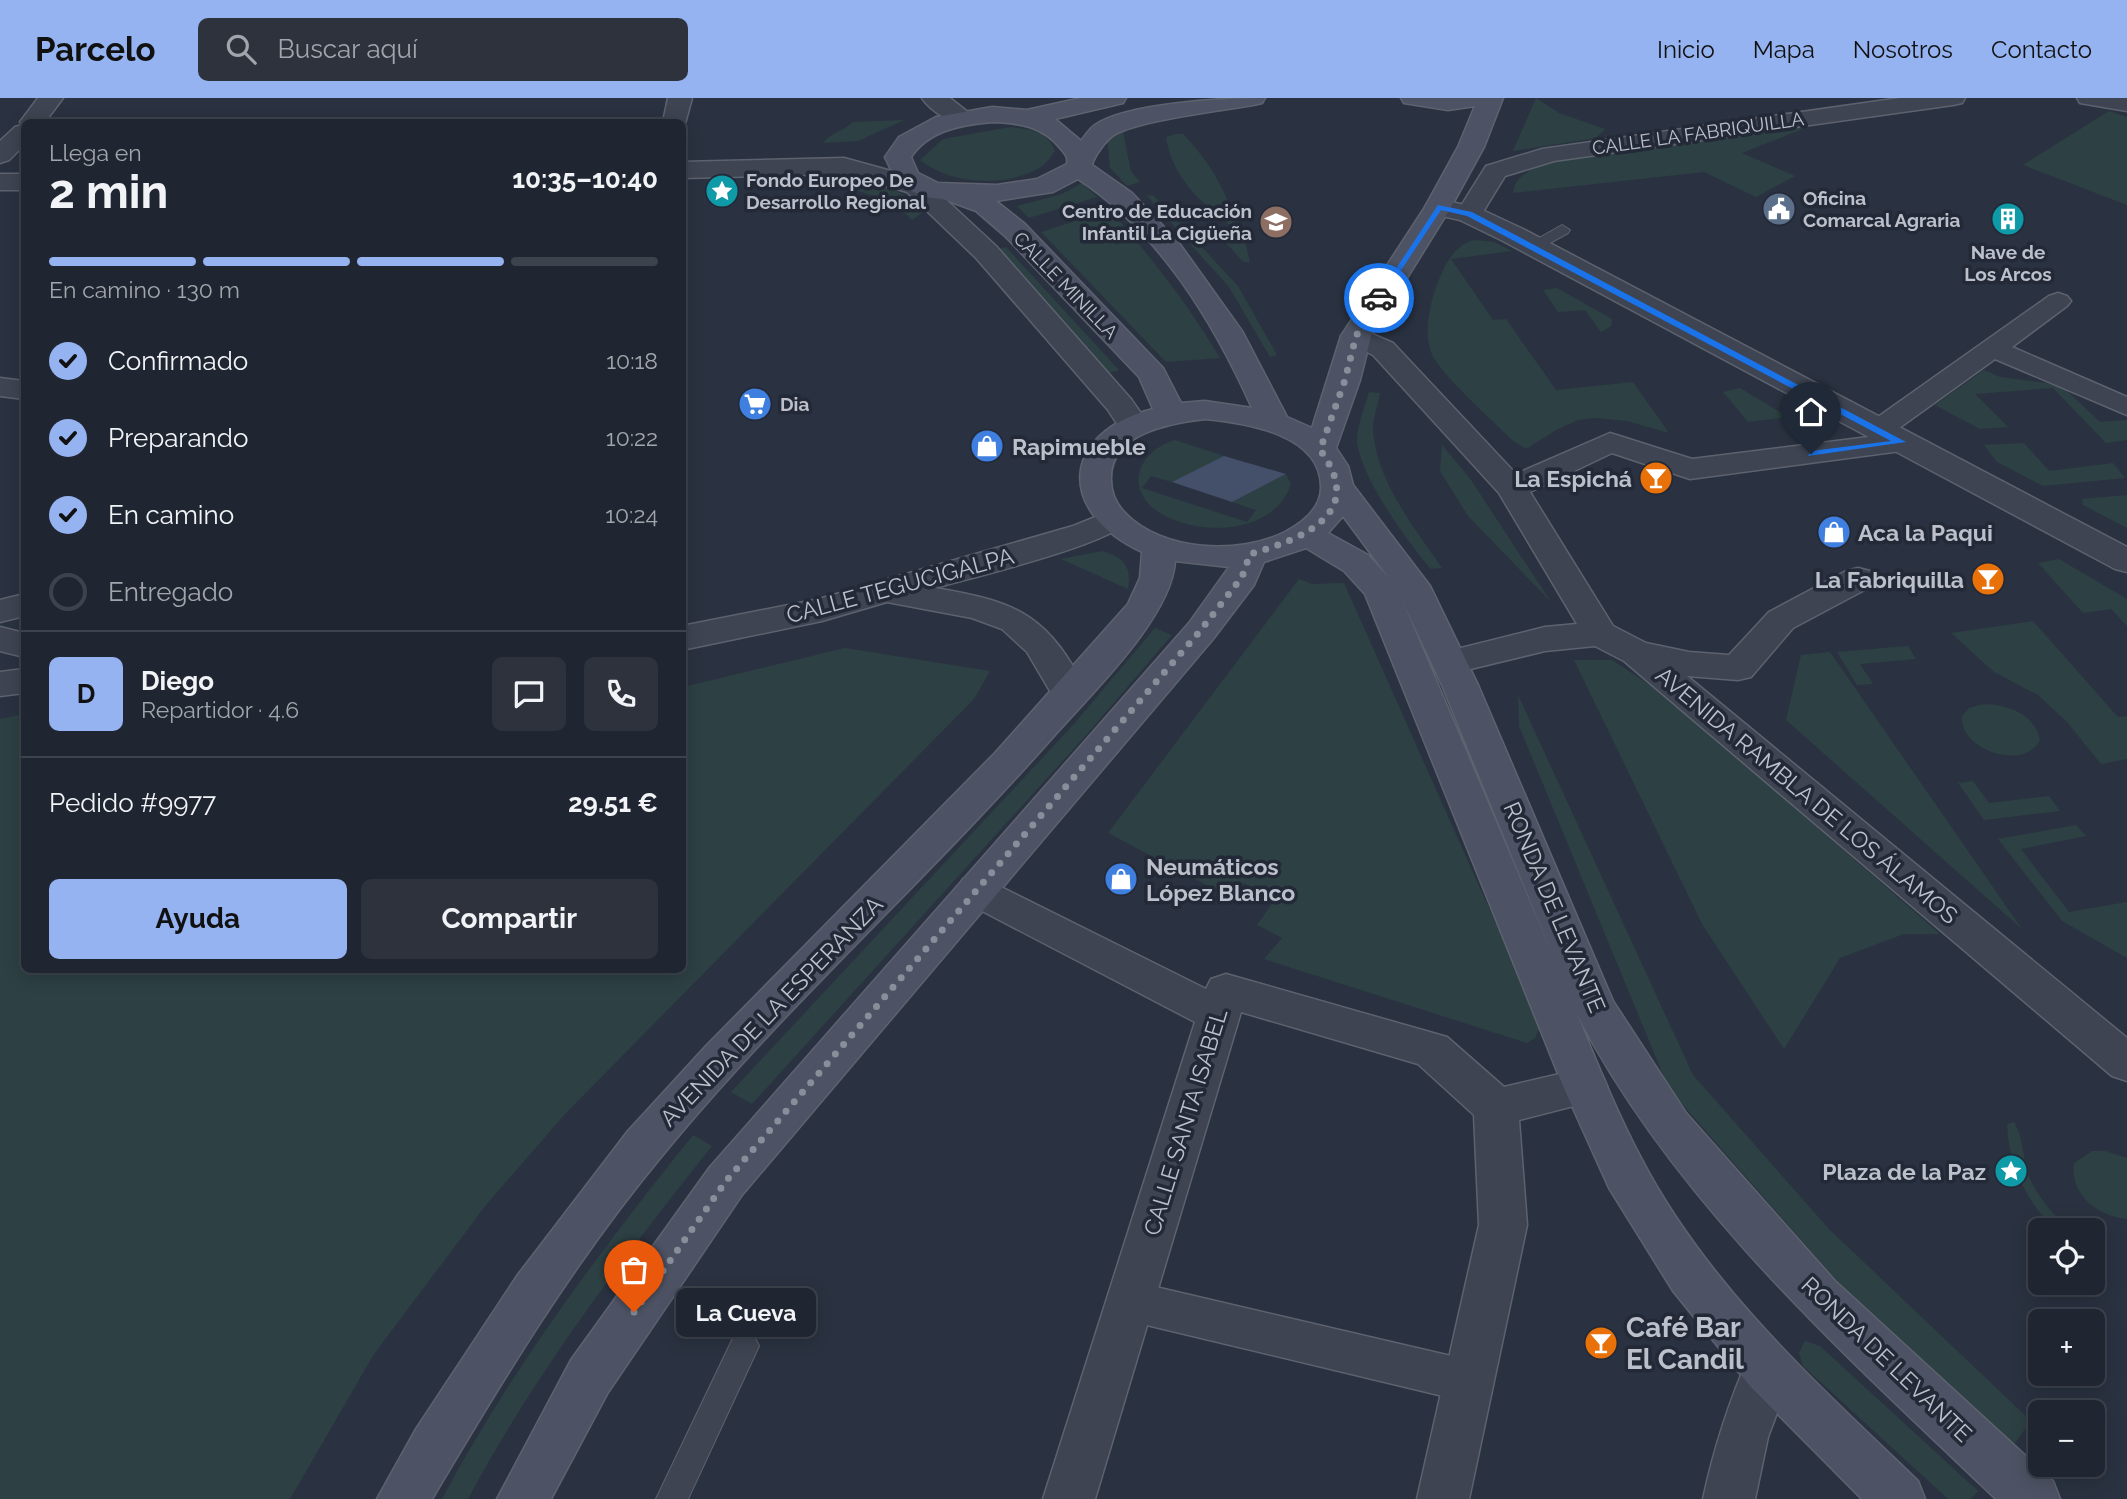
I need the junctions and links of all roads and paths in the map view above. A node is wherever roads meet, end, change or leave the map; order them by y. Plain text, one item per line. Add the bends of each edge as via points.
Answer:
1 (51, 98) edge
2 (680, 98) edge
3 (934, 98) edge
4 (1115, 98) edge
5 (1253, 98) edge
6 (1413, 98) edge
7 (1480, 98) edge
8 (1491, 98) edge
9 (1953, 98) edge
10 (2089, 98) edge
11 (2127, 104) edge
12 (962, 117) junction
13 (1024, 118) junction
14 (34, 119) edge
15 (676, 119) edge
16 (21, 135) edge
17 (904, 144) junction
18 (0, 155) edge
19 (1080, 163) junction
20 (819, 165) junction
21 (749, 168) junction
22 (686, 170) edge
23 (0, 182) edge
24 (21, 182) edge
25 (686, 188) edge
26 (924, 188) junction
27 (1438, 207) junction
28 (1469, 214) junction
29 (1562, 230) dead end
30 (1533, 246) junction
31 (2057, 301) dead end
32 (1356, 336) junction
33 (1992, 348) junction
34 (0, 387) edge
35 (21, 390) edge
36 (2127, 407) edge
37 (1171, 414) junction
38 (1273, 421) junction
39 (1134, 426) junction
40 (1890, 436) junction
41 (1320, 450) junction
42 (1337, 486) junction
43 (1512, 488) junction
44 (1113, 520) junction
45 (1306, 534) junction
46 (1159, 546) junction
47 (1250, 554) junction
48 (2127, 561) edge
49 (1858, 579) dead end
50 (889, 592) junction
51 (21, 606) edge
52 (0, 611) edge
53 (1600, 634) junction
54 (686, 637) edge
55 (0, 639) edge
56 (21, 644) edge
57 (1637, 653) junction
58 (1450, 662) junction
59 (1070, 694) junction
60 (977, 890) junction
61 (1219, 1014) junction
62 (2127, 1063) edge
63 (1585, 1086) junction
64 (1496, 1107) junction
65 (1130, 1301) junction
66 (744, 1346) dead end
67 (1768, 1370) junction
68 (1468, 1381) junction
69 (403, 1499) edge
70 (523, 1499) edge
71 (672, 1499) edge
72 (1069, 1499) edge
73 (1443, 1499) edge
74 (1729, 1499) edge
75 (1899, 1499) edge
76 (2034, 1499) edge

1 - 14 street
2 - 15 street
3 - 12 street
4 - 13 main road
5 - 19 main road via 1137,119 1104,130
6 - 7 main road via 1448,103
8 - 27 main road
9 - 28 street, CALLE LA FABRIQUILLA via 1550,154 1495,171
10 - 11 street
12 - 13 main road
12 - 17 main road via 924,128
13 - 19 main road via 1049,124 1067,139
16 - 18 street
17 - 20 street
17 - 26 main road via 898,157 907,178
19 - 26 main road via 1044,186 997,193
19 - 38 main road via 1121,198 1181,262 1249,368
20 - 21 street
20 - 26 street via 844,166
21 - 22 street
21 - 25 street
23 - 24 street
26 - 37 main road, CALLE MINILLA via 985,205 1015,230 1152,374
26 - 39 street, CALLE MINILLA via 986,252
27 - 28 street
27 - 32 main road
28 - 30 street
29 - 30 lane
30 - 40 street
31 - 33 street
32 - 41 main road
32 - 43 street via 1383,349
33 - 36 street
33 - 40 street
34 - 35 street
37 - 38 main road via 1240,412
37 - 39 main road
38 - 41 main road
39 - 44 main road via 1107,446 1094,469 1096,495
40 - 43 street via 1690,468 1610,442
40 - 48 street
41 - 42 main road via 1333,467
42 - 45 main road via 1333,506
42 - 58 main road, RONDA DE LEVANTE via 1413,586
43 - 53 street
44 - 46 main road
44 - 50 street, CALLE TEGUCIGALPA via 1085,533
45 - 47 main road
45 - 63 main road, RONDA DE LEVANTE via 1356,563 1381,590
46 - 47 main road via 1199,555
46 - 59 main road, AVENIDA DE LA ESPERANZA via 1157,578 1143,609
47 - 60 main road via 1242,577 1200,631
49 - 57 street via 1781,620 1738,668
50 - 54 street, CALLE TEGUCIGALPA
50 - 59 street via 953,602 1015,621 1045,653
51 - 52 street
53 - 57 street, AVENIDA RAMBLA DE LOS ÁLAMOS
53 - 58 street via 1545,639
55 - 56 street
57 - 62 street, AVENIDA RAMBLA DE LOS ÁLAMOS
58 - 76 main road, RONDA DE LEVANTE via 1595,1008 1670,1126 1818,1297
59 - 69 main road, AVENIDA DE LA ESPERANZA via 991,782 682,1100 549,1270
60 - 61 street
60 - 70 main road via 726,1181 589,1377
61 - 64 street, CALLE SANTA ISABEL via 1226,991 1432,1050
61 - 65 street, CALLE SANTA ISABEL
63 - 64 street
63 - 67 main road, RONDA DE LEVANTE via 1625,1174 1690,1276
64 - 68 street via 1503,1225
65 - 68 street
65 - 72 street, CALLE SANTA ISABEL
66 - 71 lane
67 - 74 street via 1742,1437
67 - 75 main road, RONDA DE LEVANTE
68 - 73 street

